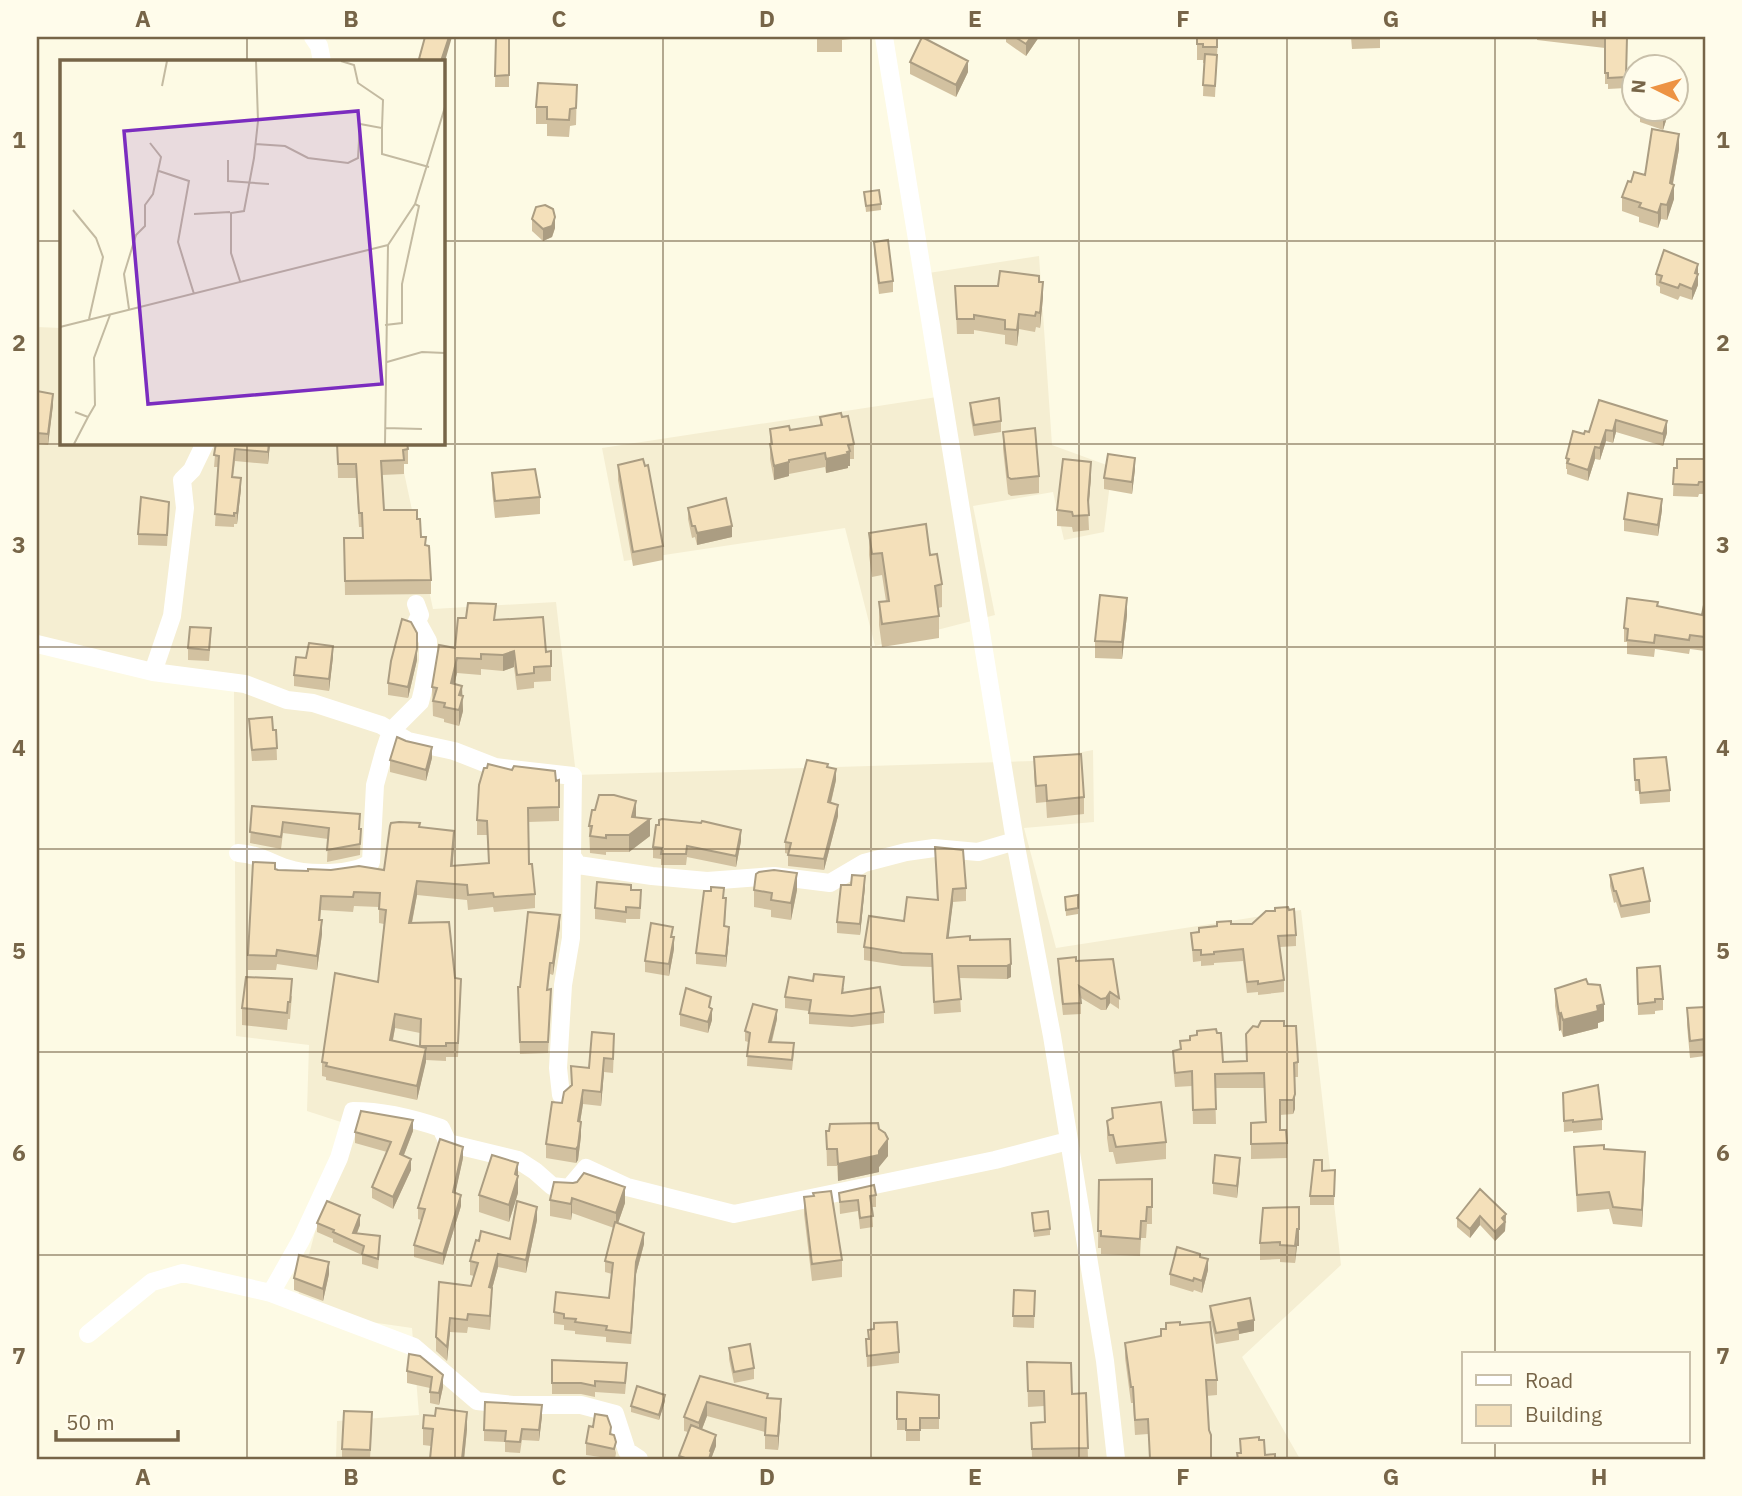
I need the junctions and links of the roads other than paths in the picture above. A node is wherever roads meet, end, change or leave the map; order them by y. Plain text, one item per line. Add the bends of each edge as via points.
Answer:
1 (313, 37) edge
2 (884, 37) edge
3 (322, 60) edge
4 (205, 444) edge
5 (416, 604) dead end
6 (37, 644) edge
7 (153, 672) junction
8 (391, 731) junction
9 (1015, 841) junction
10 (238, 853) dead end
11 (572, 856) junction
12 (561, 1096) edge
13 (1068, 1141) junction
14 (271, 1293) junction
15 (88, 1334) dead end
16 (639, 1459) edge
17 (1116, 1459) edge

1 - 3 street
2 - 9 street
4 - 7 street via 182,480 185,508 172,617
5 - 8 street via 417,621 428,641 423,690 420,702
6 - 7 street
7 - 8 street via 245,684
8 - 10 street via 375,785 371,862 364,868 304,873 267,858
8 - 11 street via 408,741 454,751 495,767 573,776
9 - 11 street via 978,852 934,848 906,852 864,863 830,883 775,876 707,881 652,876 578,865
9 - 13 street
11 - 12 street via 571,938 558,1068
13 - 14 street via 733,1214 627,1187 586,1168 569,1188 552,1186 518,1160 448,1143 441,1128 383,1113 353,1111 340,1158
13 - 17 street via 1105,1361
14 - 15 street via 183,1273 152,1282
14 - 16 street via 414,1348 477,1401 581,1405 615,1413 627,1451

